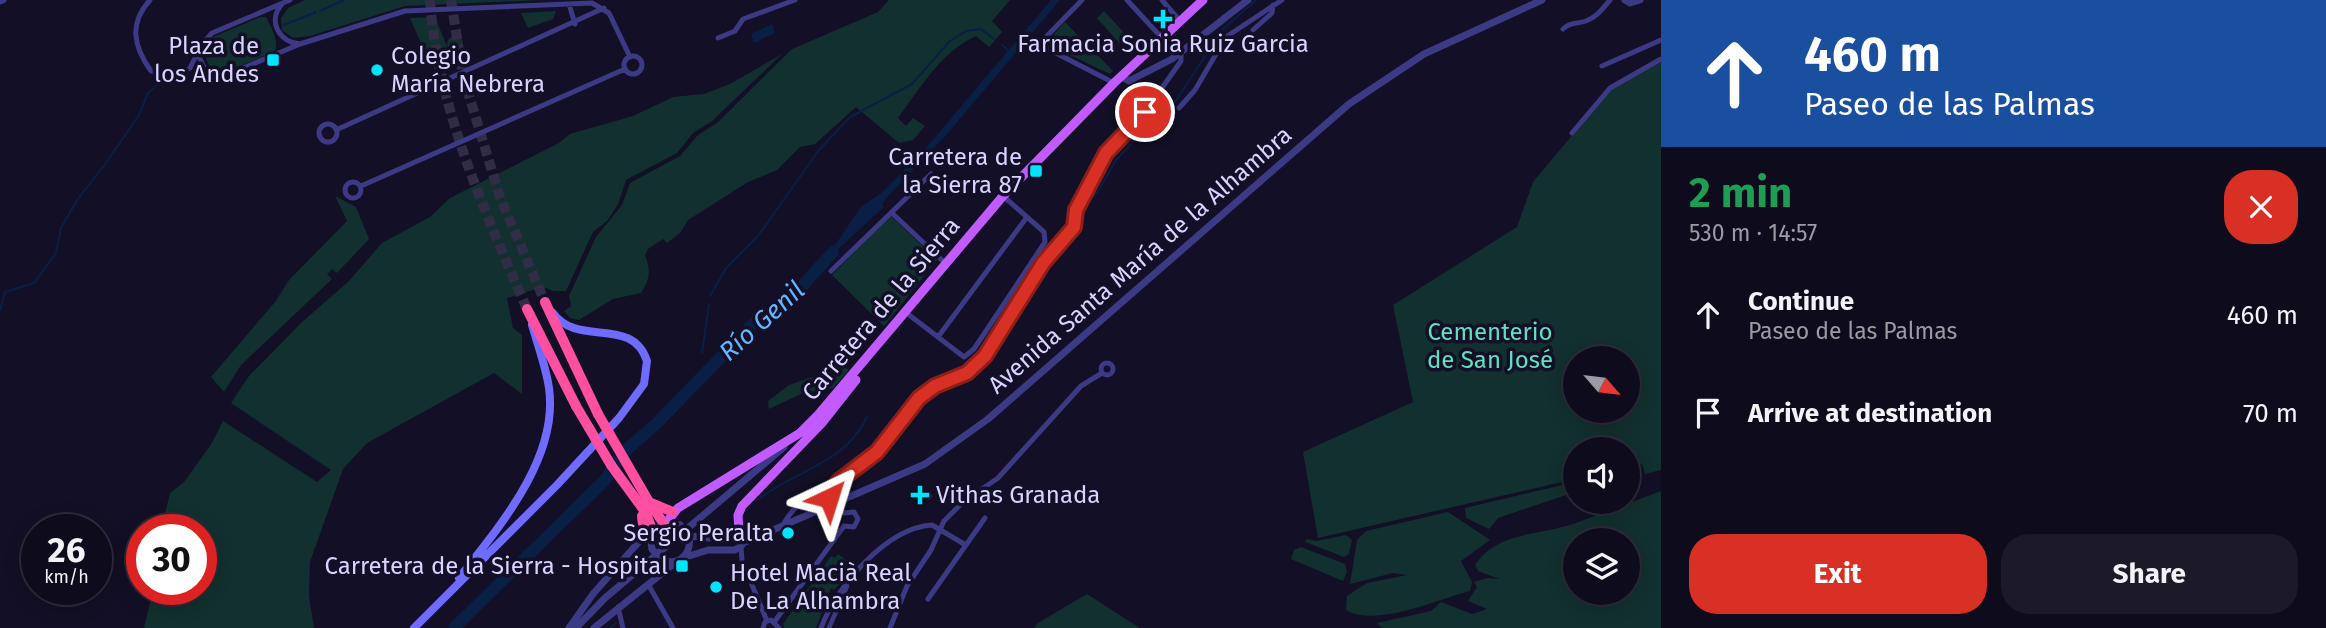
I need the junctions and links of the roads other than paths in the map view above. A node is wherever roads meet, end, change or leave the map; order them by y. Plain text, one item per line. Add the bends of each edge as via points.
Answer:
1 (149, 0) edge
2 (795, 0) edge
3 (1083, 0) edge
4 (1127, 0) edge
5 (1162, 0) edge
6 (1248, 0) edge
7 (1282, 0) edge
8 (1542, 0) edge
9 (1610, 0) edge
10 (1625, 0) edge
11 (1640, 0) edge
12 (287, 1) edge
13 (1199, 1) edge
14 (569, 4) junction
15 (1273, 5) junction
16 (604, 8) junction
17 (264, 10) junction
18 (275, 18) junction
19 (1180, 21) junction
20 (575, 24) junction
21 (1563, 29) dead end
22 (1253, 30) dead end
23 (718, 38) dead end
24 (1162, 38) junction
25 (284, 39) junction
26 (1661, 40) edge
27 (300, 44) junction
28 (280, 53) junction
29 (1181, 53) junction
30 (198, 55) junction
31 (630, 57) junction
32 (1661, 59) edge
33 (1602, 66) dead end
34 (190, 68) junction
35 (625, 69) junction
36 (206, 71) junction
37 (1117, 79) junction
38 (1179, 108) dead end
39 (336, 130) dead end
40 (1572, 133) dead end
41 (1101, 162) junction
42 (931, 174) dead end
43 (361, 186) dead end
44 (1082, 186) dead end
45 (1003, 196) junction
46 (892, 213) junction
47 (1027, 217) junction
48 (944, 262) junction
49 (831, 271) dead end
50 (545, 302) joint
51 (527, 309) joint
52 (904, 311) junction
53 (938, 337) junction
54 (880, 341) junction
55 (1102, 373) dead end
56 (800, 433) junction
57 (845, 476) junction
58 (832, 504) junction
59 (643, 506) junction
60 (673, 512) junction
61 (844, 513) junction
62 (985, 518) dead end
63 (784, 523) junction
64 (665, 524) junction
65 (844, 526) junction
66 (939, 527) junction
67 (740, 533) junction
68 (650, 534) junction
69 (726, 535) junction
70 (756, 535) junction
71 (689, 536) junction
72 (964, 544) junction
73 (742, 545) junction
74 (730, 549) junction
75 (680, 559) junction
76 (742, 561) junction
77 (648, 584) junction
78 (848, 585) junction
79 (449, 592) junction
80 (928, 599) dead end
81 (617, 607) junction
82 (767, 621) junction
83 (775, 621) junction
84 (414, 628) edge
85 (569, 628) edge
86 (576, 628) edge
87 (594, 628) edge
88 (623, 628) edge
89 (673, 628) edge
90 (763, 628) edge
91 (779, 628) edge
92 (821, 628) edge
93 (829, 628) edge
94 (890, 628) edge

1 - 34 street via 134,22 147,65 168,77
2 - 23 street via 743,19 735,31
3 - 37 street via 1043,44 1046,50
4 - 24 street
5 - 19 street
6 - 29 street
7 - 15 street
8 - 58 street, Avenida Santa María de la Alhambra via 1434,48 1373,86 950,449
9 - 21 street via 1598,14
10 - 11 street
12 - 17 street
12 - 18 street
13 - 19 main road, Carretera de la Sierra
14 - 16 street via 592,3
14 - 20 street
14 - 27 street via 405,11
15 - 22 street via 1272,13
15 - 38 street via 1226,37
16 - 20 street
16 - 31 street
17 - 18 street
17 - 30 street via 206,38
18 - 25 street
19 - 24 main road, Carretera de la Sierra
20 - 39 street
24 - 37 main road, Carretera de la Sierra
25 - 27 street
25 - 28 street
26 - 33 street
27 - 28 street
28 - 36 street via 230,75
29 - 37 street via 1129,81
29 - 41 street via 1181,61 1149,107
30 - 34 street
30 - 36 street
31 - 35 street
31 - 35 street via 639,58 642,68 632,74
32 - 40 street via 1610,89
34 - 36 street
35 - 43 street
37 - 45 main road, Carretera de la Sierra
41 - 44 street via 1094,163
41 - 57 street via 1076,210 1074,227 1043,263 985,356 967,373 927,391 877,452
42 - 46 street
45 - 47 street
45 - 48 main road, Carretera de la Sierra
46 - 48 street
46 - 49 street
47 - 53 street
47 - 53 street via 1044,232 1045,243 981,340 964,357
48 - 52 main road, Carretera de la Sierra
50 - 59 highway, bridge
50 - 79 main road via 570,329 620,334 633,340 647,361 646,380 585,456
51 - 59 highway, bridge via 576,406 611,465
51 - 79 main road via 549,387 547,432 513,503
52 - 53 street
52 - 54 main road, Carretera de la Sierra
54 - 56 main road, Carretera de la Sierra
54 - 67 main road via 822,423 742,506
55 - 66 street via 1080,386 998,478 963,502
56 - 60 main road
56 - 86 street, Carretera de la Sierra via 605,598
57 - 58 street via 830,491
57 - 63 street via 807,495
58 - 61 street
58 - 63 street, Avenida Santa María de la Alhambra
59 - 60 highway
59 - 64 highway
59 - 68 highway
60 - 64 main road
61 - 65 street
61 - 65 street via 852,511 858,519 854,527
62 - 72 street
63 - 70 street, Avenida Santa María de la Alhambra
64 - 68 street
64 - 71 street, bridge via 680,525
65 - 83 street
66 - 72 street
66 - 78 street via 922,526 897,536 877,551
66 - 94 street
67 - 69 street
67 - 70 street, Avenida Santa María de la Alhambra
67 - 73 street
68 - 75 street, bridge via 652,549 660,559
68 - 85 street via 593,594
69 - 71 street
69 - 74 street via 724,543
70 - 73 street, Avenida Santa María de la Alhambra
71 - 75 street via 689,548
72 - 80 street
73 - 74 street
73 - 76 street
74 - 75 street
74 - 76 street
75 - 77 street
76 - 82 street
77 - 81 street
77 - 89 street
78 - 92 street via 836,596
78 - 93 street
79 - 84 main road
81 - 87 street
81 - 88 street
82 - 83 street
82 - 90 street
83 - 91 street

